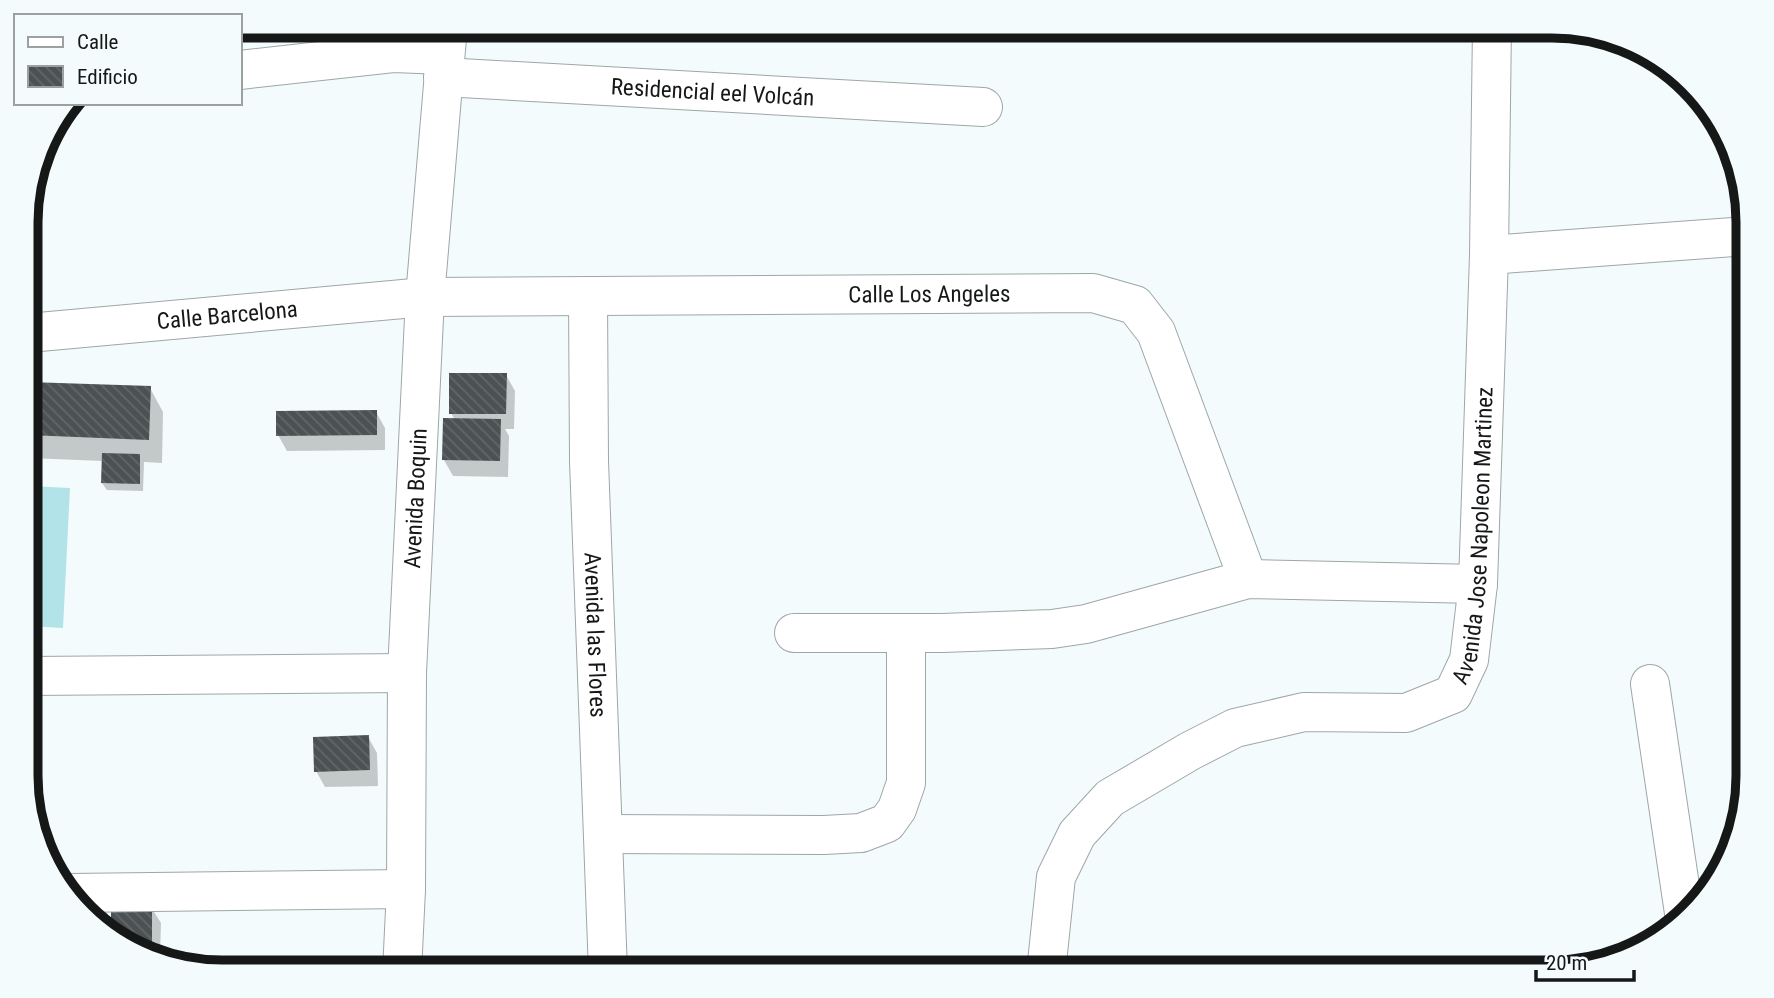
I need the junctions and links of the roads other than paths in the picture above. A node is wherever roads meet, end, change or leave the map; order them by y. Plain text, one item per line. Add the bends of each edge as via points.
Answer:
1 (1492, 38) edge
2 (445, 53) edge
3 (242, 70) edge
4 (983, 107) dead end
5 (1735, 237) edge
6 (1489, 255) junction
7 (425, 297) junction
8 (588, 297) junction
9 (38, 332) edge
10 (1248, 579) junction
11 (1478, 584) junction
12 (794, 633) dead end
13 (906, 633) junction
14 (407, 673) junction
15 (38, 677) edge
16 (1650, 684) dead end
17 (603, 834) junction
18 (406, 889) junction
19 (81, 893) edge
20 (1683, 904) edge
21 (1047, 959) edge
22 (403, 960) edge
23 (608, 960) edge

1 - 6 street, Avenida Jose Napoleon Martinez
2 - 3 street, Residencial eel Volcán via 393,53
2 - 4 street, Residencial eel Volcán
2 - 7 street, Avenida Boquin
5 - 6 street
6 - 11 street, Avenida Jose Napoleon Martinez
7 - 8 street, Calle Los Angeles
7 - 9 street, Calle Barcelona
7 - 14 street, Avenida Boquin
8 - 10 street, Calle Los Angeles via 1093,293 1135,305 1156,332
8 - 17 street, Avenida las Flores via 589,461
10 - 11 street
10 - 13 street via 1052,629
11 - 21 street, Avenida Jose Napoleon Martinez via 1469,660 1453,694 1406,713 1304,712 1234,729 1110,798 1077,834 1056,877
12 - 13 street
13 - 17 street via 906,783 887,823 861,833 824,835
14 - 15 street
14 - 18 street, Avenida Boquin
16 - 20 street
17 - 23 street, Avenida las Flores
18 - 19 street
18 - 22 street, Avenida Boquin

